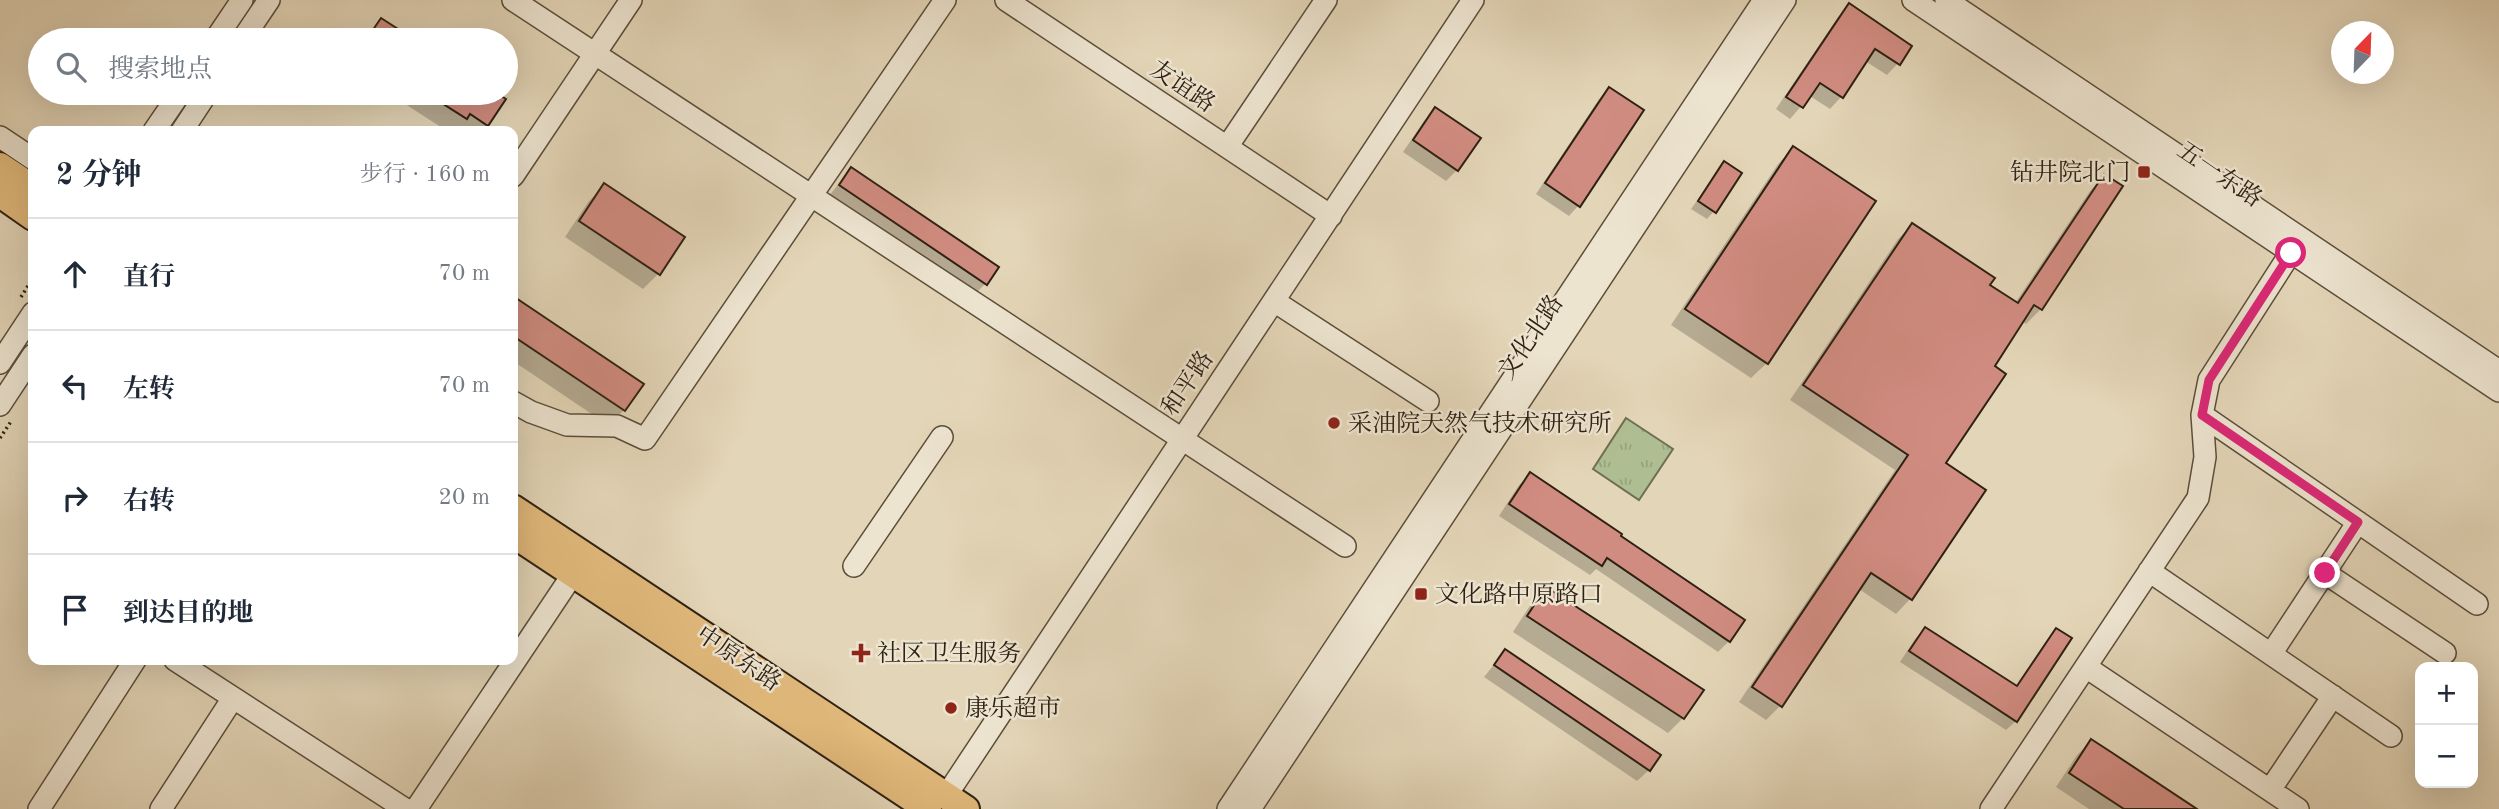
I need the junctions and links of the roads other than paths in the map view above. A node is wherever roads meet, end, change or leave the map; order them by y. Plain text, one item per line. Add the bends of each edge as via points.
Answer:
1 (242, 0) edge
2 (269, 0) edge
3 (513, 0) edge
4 (631, 0) edge
5 (945, 0) edge
6 (1006, 0) edge
7 (1326, 0) edge
8 (1472, 0) edge
9 (1763, 0) edge
10 (1786, 0) edge
11 (1913, 0) edge
12 (1946, 0) edge
13 (223, 28) edge
14 (250, 28) edge
15 (595, 54) junction
16 (172, 105) edge
17 (199, 105) edge
18 (157, 126) edge
19 (184, 126) edge
20 (0, 137) edge
21 (1227, 147) junction
22 (28, 156) edge
23 (0, 166) edge
24 (518, 169) edge
25 (28, 185) edge
26 (0, 194) edge
27 (810, 196) junction
28 (28, 214) edge
29 (1331, 216) junction
30 (2296, 246) junction
31 (1273, 302) junction
32 (28, 321) edge
33 (0, 363) edge
34 (28, 363) edge
35 (2499, 371) edge
36 (2499, 391) edge
37 (1428, 401) dead end
38 (0, 405) edge
39 (518, 405) edge
40 (2202, 415) junction
41 (942, 437) dead end
42 (1181, 440) junction
43 (518, 511) edge
44 (2358, 522) junction
45 (518, 537) edge
46 (1345, 546) dead end
47 (854, 566) dead end
48 (2149, 571) junction
49 (2325, 573) junction
50 (573, 574) junction
51 (2477, 604) dead end
52 (2445, 653) dead end
53 (2271, 654) junction
54 (518, 656) edge
55 (132, 665) edge
56 (183, 665) edge
57 (512, 665) edge
58 (2086, 667) junction
59 (2333, 696) junction
60 (233, 698) junction
61 (2391, 736) dead end
62 (2270, 790) junction
63 (947, 805) edge
64 (39, 809) edge
65 (162, 809) edge
66 (405, 809) edge
67 (415, 809) edge
68 (1228, 809) edge
69 (1250, 809) edge
70 (1991, 809) edge
71 (2298, 809) edge

1 - 13 street
2 - 14 street
3 - 15 street
4 - 15 street
5 - 27 street
6 - 21 street, 友谊路
7 - 21 street
8 - 29 street, 和平路
9 - 68 street, 文化北路
10 - 69 street, 文化北路
11 - 30 street, 五一东路
12 - 30 street, 五一东路
15 - 24 street
15 - 27 street
16 - 18 street
17 - 19 street
20 - 22 street
21 - 29 street, 友谊路
23 - 25 main road
26 - 28 main road
27 - 39 street via 645,439 617,426 567,425
27 - 42 street
29 - 31 street, 和平路
30 - 35 street, 五一东路
30 - 36 street, 五一东路
30 - 40 street via 2209,380
31 - 37 street
31 - 42 street, 和平路
32 - 33 street
34 - 38 street
40 - 44 street
40 - 48 street via 2204,457 2197,498
41 - 47 street
42 - 46 street
42 - 63 street, 和平路
43 - 63 main road, 中原东路
44 - 49 street
44 - 51 street
45 - 50 main road, 中原东路
48 - 53 street
48 - 58 street
49 - 52 street
49 - 53 street
50 - 54 street
50 - 63 main road, 中原东路
53 - 59 street
55 - 64 street
56 - 60 street
57 - 67 street
58 - 62 street
58 - 70 street
59 - 61 street
59 - 62 street
60 - 65 street
60 - 66 street
62 - 71 street

